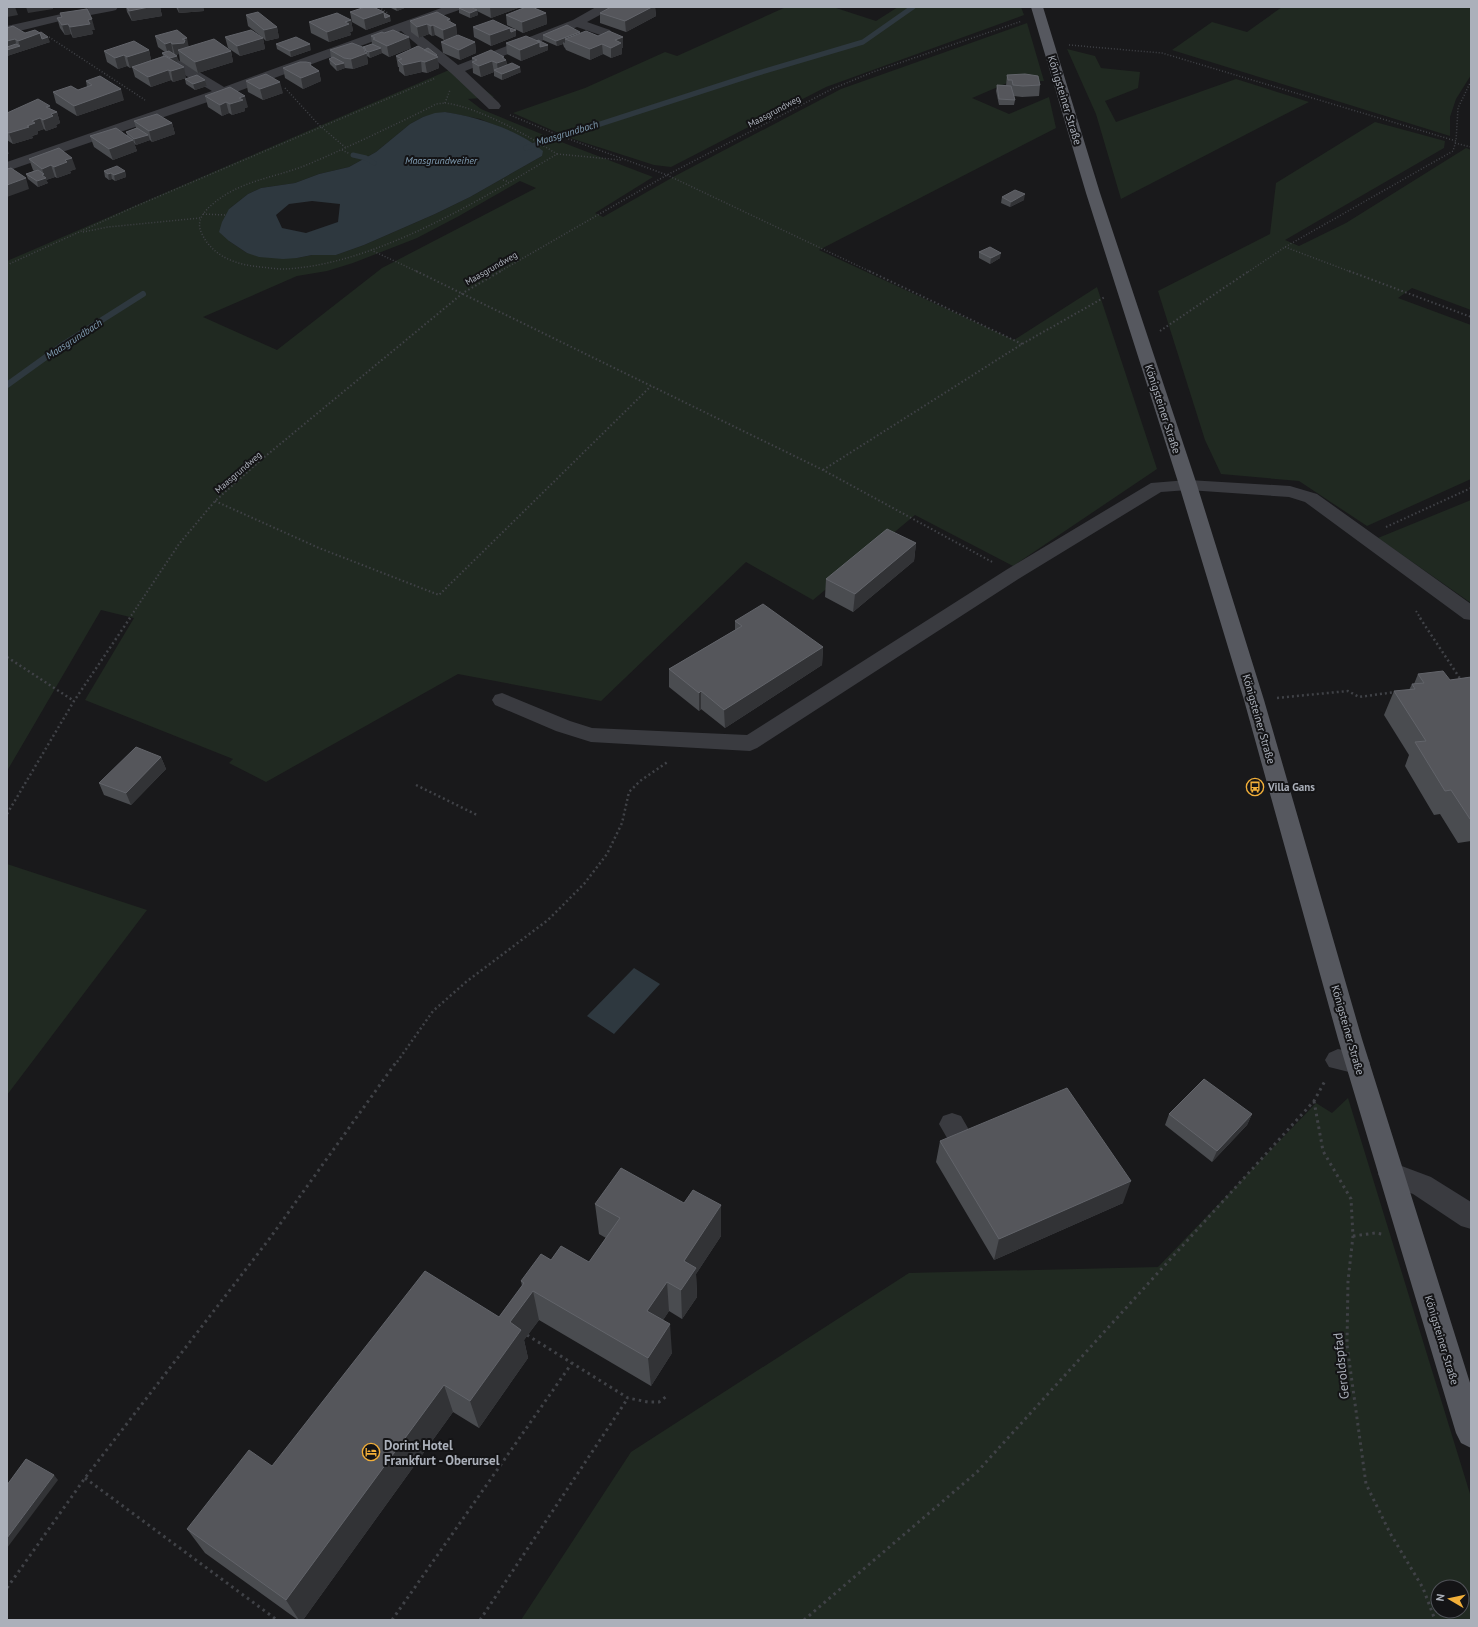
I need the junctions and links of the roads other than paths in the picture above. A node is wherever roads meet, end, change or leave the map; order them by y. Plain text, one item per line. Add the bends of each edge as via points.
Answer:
1 (112, 7) edge
2 (455, 7) edge
3 (605, 7) edge
4 (62, 11) edge
5 (1038, 11) edge
6 (577, 23) junction
7 (403, 27) junction
8 (7, 30) edge
9 (606, 33) edge
10 (176, 64) edge
11 (456, 70) junction
12 (223, 92) junction
13 (494, 106) road end
14 (7, 167) edge
15 (1188, 485) junction
16 (1471, 614) edge
17 (502, 700) dead end
18 (952, 1124) dead end
19 (967, 1149) edge
20 (1391, 1174) junction
21 (1471, 1217) edge
22 (1471, 1433) edge

1 - 4 street
2 - 7 street
3 - 6 street
4 - 8 street
5 - 15 main road, Königsteiner Straße
6 - 9 street
6 - 11 street
7 - 11 street
7 - 12 street
10 - 12 street
11 - 13 street
12 - 14 street
15 - 16 street via 1290,492 1311,498
15 - 17 street via 1157,488 1013,574 750,743 591,735
15 - 20 main road, Königsteiner Straße via 1254,700 1348,1062
18 - 19 street
20 - 21 street via 1422,1185
20 - 22 main road, Königsteiner Straße

